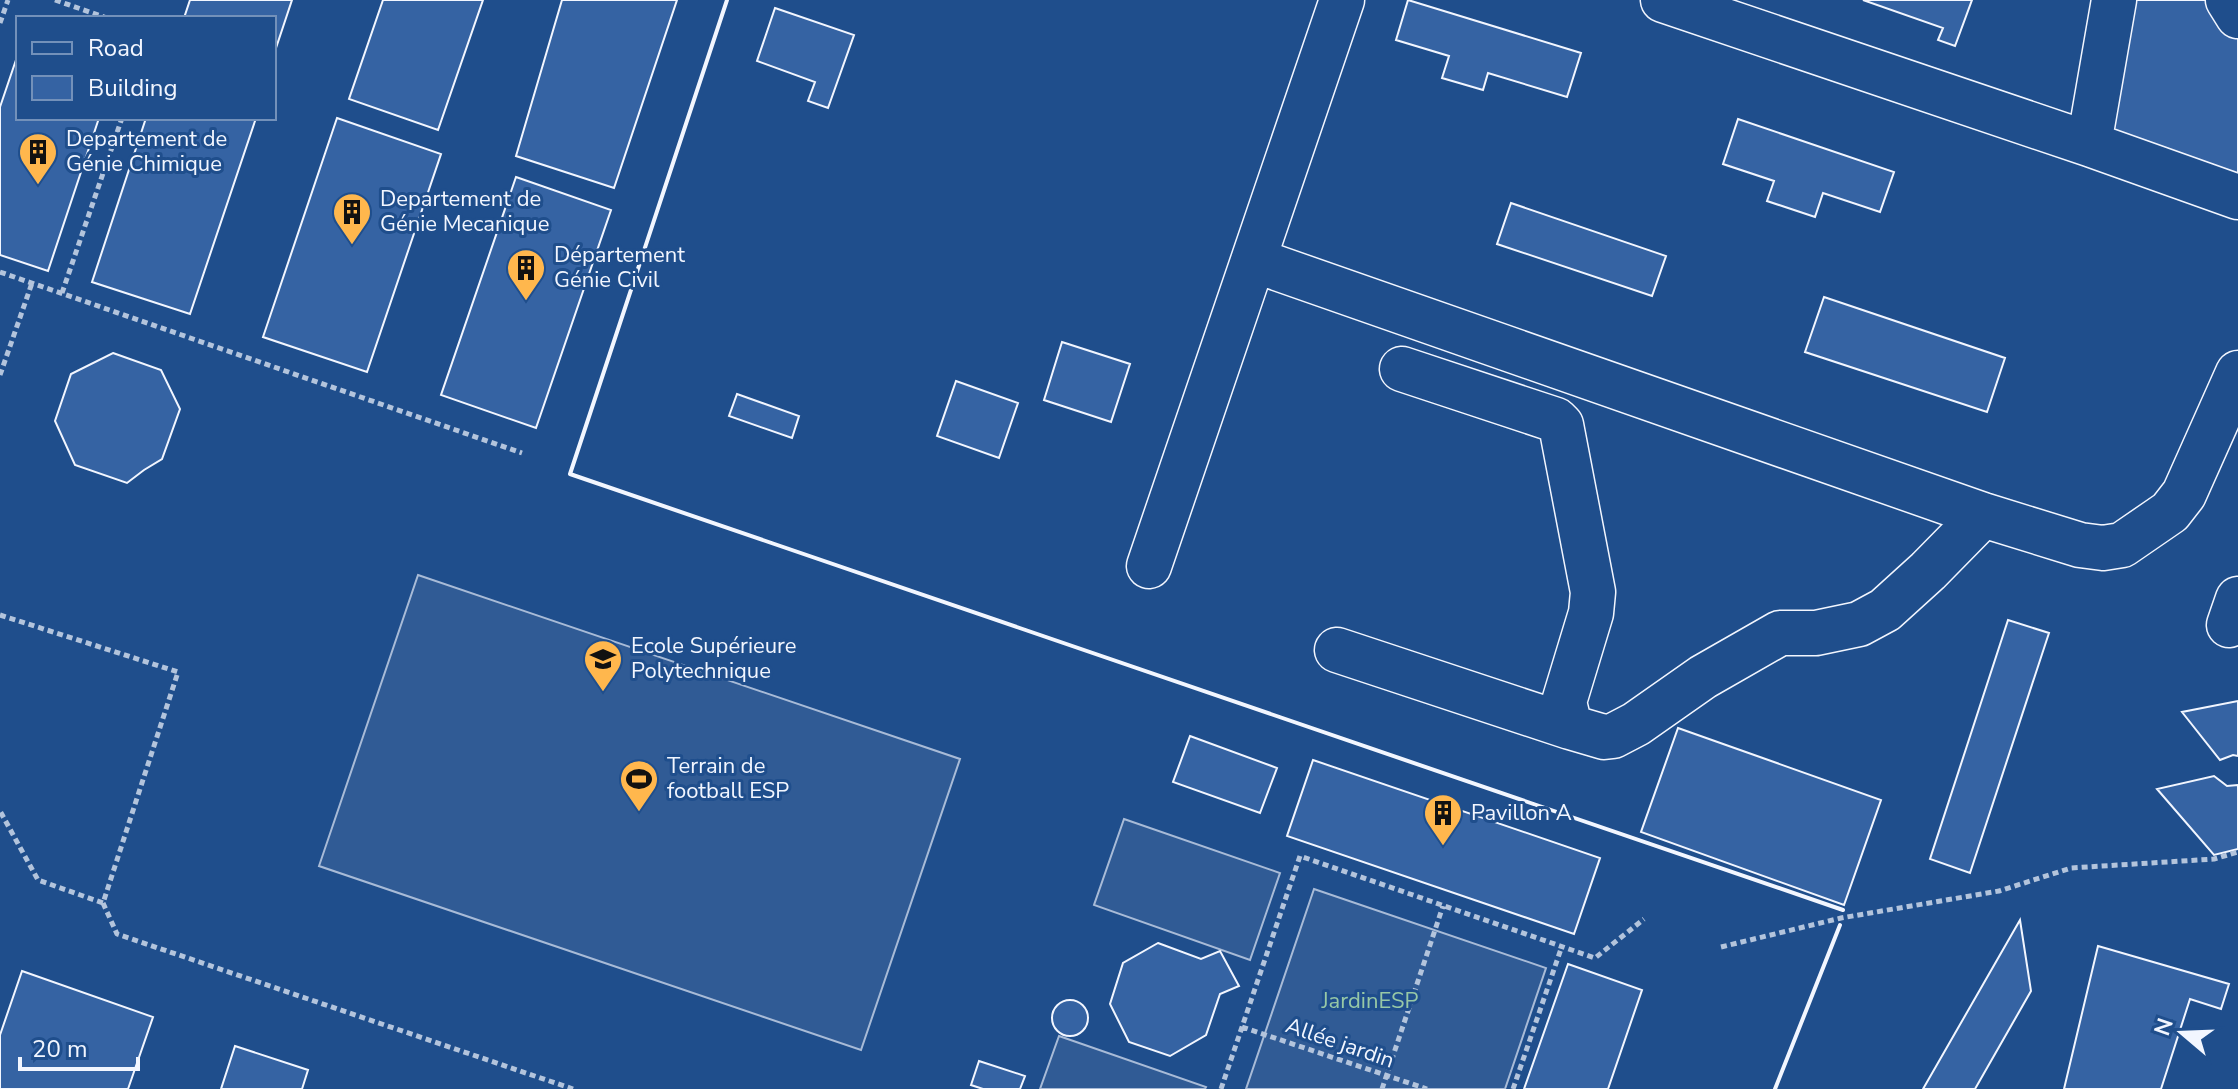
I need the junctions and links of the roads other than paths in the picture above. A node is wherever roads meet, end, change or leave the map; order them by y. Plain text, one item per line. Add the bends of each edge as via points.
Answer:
1 (1342, 0) edge
2 (2114, 0) edge
3 (2228, 0) edge
4 (1679, 3) edge
5 (2238, 16) edge
6 (2089, 144) junction
7 (2238, 197) edge
8 (1254, 260) junction
9 (1402, 369) dead end
10 (2238, 373) edge
11 (1983, 515) junction
12 (1149, 566) dead end
13 (1337, 650) dead end
14 (1570, 727) junction

1 - 8 street
2 - 6 street
3 - 5 street
4 - 6 street
6 - 7 street
8 - 11 street
8 - 12 street
9 - 14 street via 1561,425 1593,592 1564,702
10 - 11 street via 2184,494 2170,512 2122,545 2080,545
11 - 14 street via 1885,610 1859,624 1816,633 1780,633 1613,736
13 - 14 street

